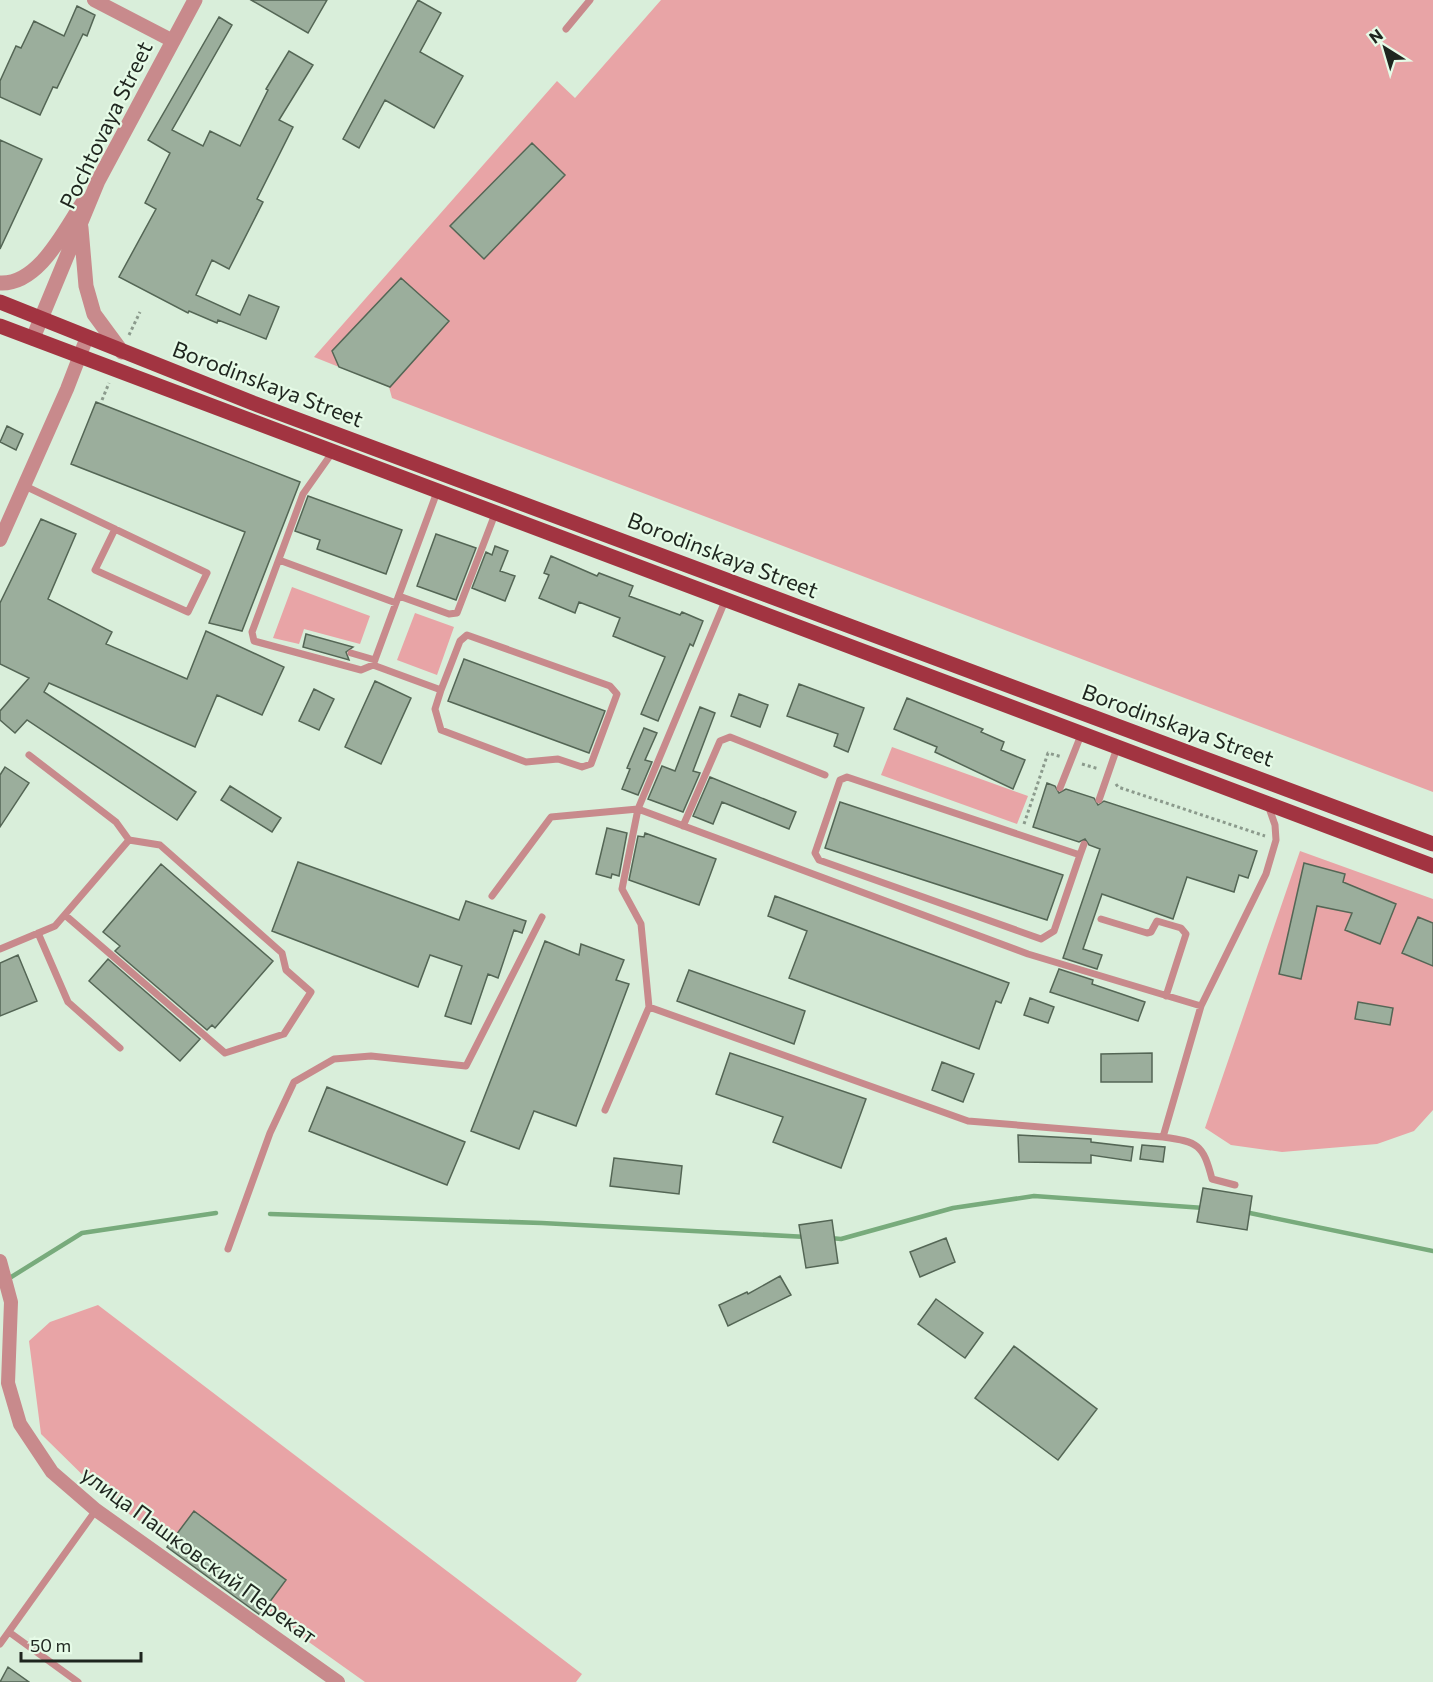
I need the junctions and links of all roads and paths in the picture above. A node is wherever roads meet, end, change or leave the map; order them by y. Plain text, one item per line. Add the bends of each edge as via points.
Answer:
1 (94, 0) edge
2 (195, 0) edge
3 (591, 0) edge
4 (566, 29) dead end
5 (173, 41) junction
6 (98, 181) junction
7 (81, 225) junction
8 (0, 283) edge
9 (0, 302) edge
10 (42, 318) junction
11 (0, 326) edge
12 (87, 337) junction
13 (33, 338) junction
14 (122, 352) junction
15 (79, 357) junction
16 (332, 453) junction
17 (25, 486) junction
18 (437, 492) junction
19 (495, 514) junction
20 (115, 529) junction
21 (0, 540) edge
22 (279, 560) junction
23 (398, 599) junction
24 (725, 601) junction
25 (351, 653) dead end
26 (374, 662) junction
27 (441, 690) junction
28 (1081, 735) junction
29 (1117, 748) junction
30 (28, 755) dead end
31 (1071, 760) junction
32 (1109, 772) junction
33 (825, 775) dead end
34 (1060, 788) dead end
35 (1099, 800) dead end
36 (1268, 805) junction
37 (638, 809) junction
38 (683, 826) junction
39 (1020, 834) junction
40 (129, 840) junction
41 (1276, 840) junction
42 (1084, 844) dead end
43 (1433, 844) edge
44 (1080, 855) junction
45 (1433, 866) edge
46 (492, 896) dead end
47 (65, 915) junction
48 (542, 918) dead end
49 (1101, 919) dead end
50 (38, 933) junction
51 (0, 949) edge
52 (1166, 996) junction
53 (1201, 1006) junction
54 (649, 1007) junction
55 (120, 1048) dead end
56 (605, 1110) dead end
57 (1163, 1137) junction
58 (1235, 1185) dead end
59 (228, 1249) dead end
60 (1, 1263) edge
61 (4, 1383) edge
62 (96, 1510) junction
63 (9, 1632) junction
64 (0, 1644) edge
65 (78, 1682) edge
66 (338, 1682) edge

1 - 5 street
2 - 5 street, Pochtovaya Street
3 - 4 lane
5 - 6 street, Pochtovaya Street
6 - 7 street, Pochtovaya Street
6 - 8 street via 35,272
7 - 10 street, Pochtovaya Street
7 - 14 street via 86,286 94,315
9 - 10 main road, Borodinskaya Street
10 - 12 main road, Borodinskaya Street
10 - 13 street, Pochtovaya Street
11 - 13 main road, Borodinskaya Street
12 - 14 main road, Borodinskaya Street
12 - 15 street
13 - 15 main road, Borodinskaya Street
14 - 43 main road, Borodinskaya Street
15 - 16 main road, Borodinskaya Street
15 - 17 street
16 - 18 main road, Borodinskaya Street
16 - 22 lane via 303,494
17 - 20 lane
17 - 21 street
18 - 19 main road, Borodinskaya Street
18 - 23 lane
19 - 23 lane via 457,613
19 - 24 main road, Borodinskaya Street
20 - 20 lane via 207,573 188,612 95,570
22 - 23 lane
22 - 26 lane via 252,632 254,641 361,670
23 - 26 lane
24 - 28 main road, Borodinskaya Street
24 - 37 lane
25 - 26 lane
26 - 27 lane
27 - 27 lane via 435,709 441,730 526,762 558,759 582,767 594,760 617,694 610,686 466,635
28 - 29 main road, Borodinskaya Street
28 - 31 lane
29 - 32 lane
29 - 36 main road, Borodinskaya Street
30 - 40 lane via 116,822
31 - 32 path
31 - 34 lane
31 - 39 path via 1048,753
32 - 35 lane
32 - 41 path via 1118,787
33 - 38 lane via 730,737 720,741
36 - 41 lane
36 - 45 main road, Borodinskaya Street
37 - 38 lane
37 - 46 lane via 551,817
37 - 54 lane via 622,890 641,924
38 - 52 lane via 1028,954
39 - 44 lane
39 - 44 lane via 847,777 840,780 815,853 819,860 1041,939 1054,931
40 - 47 lane
40 - 47 lane via 160,845 282,953 286,970 311,992 284,1034 225,1053
41 - 53 lane via 1266,874
42 - 44 lane
47 - 50 lane via 55,926
48 - 59 lane via 466,1066 371,1056 334,1059 294,1082 263,1151
49 - 52 lane via 1147,933 1157,921 1181,928 1186,934
50 - 51 lane
50 - 55 lane via 68,1002
52 - 53 lane
53 - 57 lane
54 - 56 lane
54 - 57 lane via 968,1121
57 - 58 lane via 1190,1140 1205,1153 1212,1179
60 - 61 street, улица Пашковский Перекат via 11,1302
61 - 62 street, улица Пашковский Перекат via 20,1424 52,1472
62 - 63 lane
62 - 66 street, улица Пашковский Перекат
63 - 64 lane
63 - 65 lane

